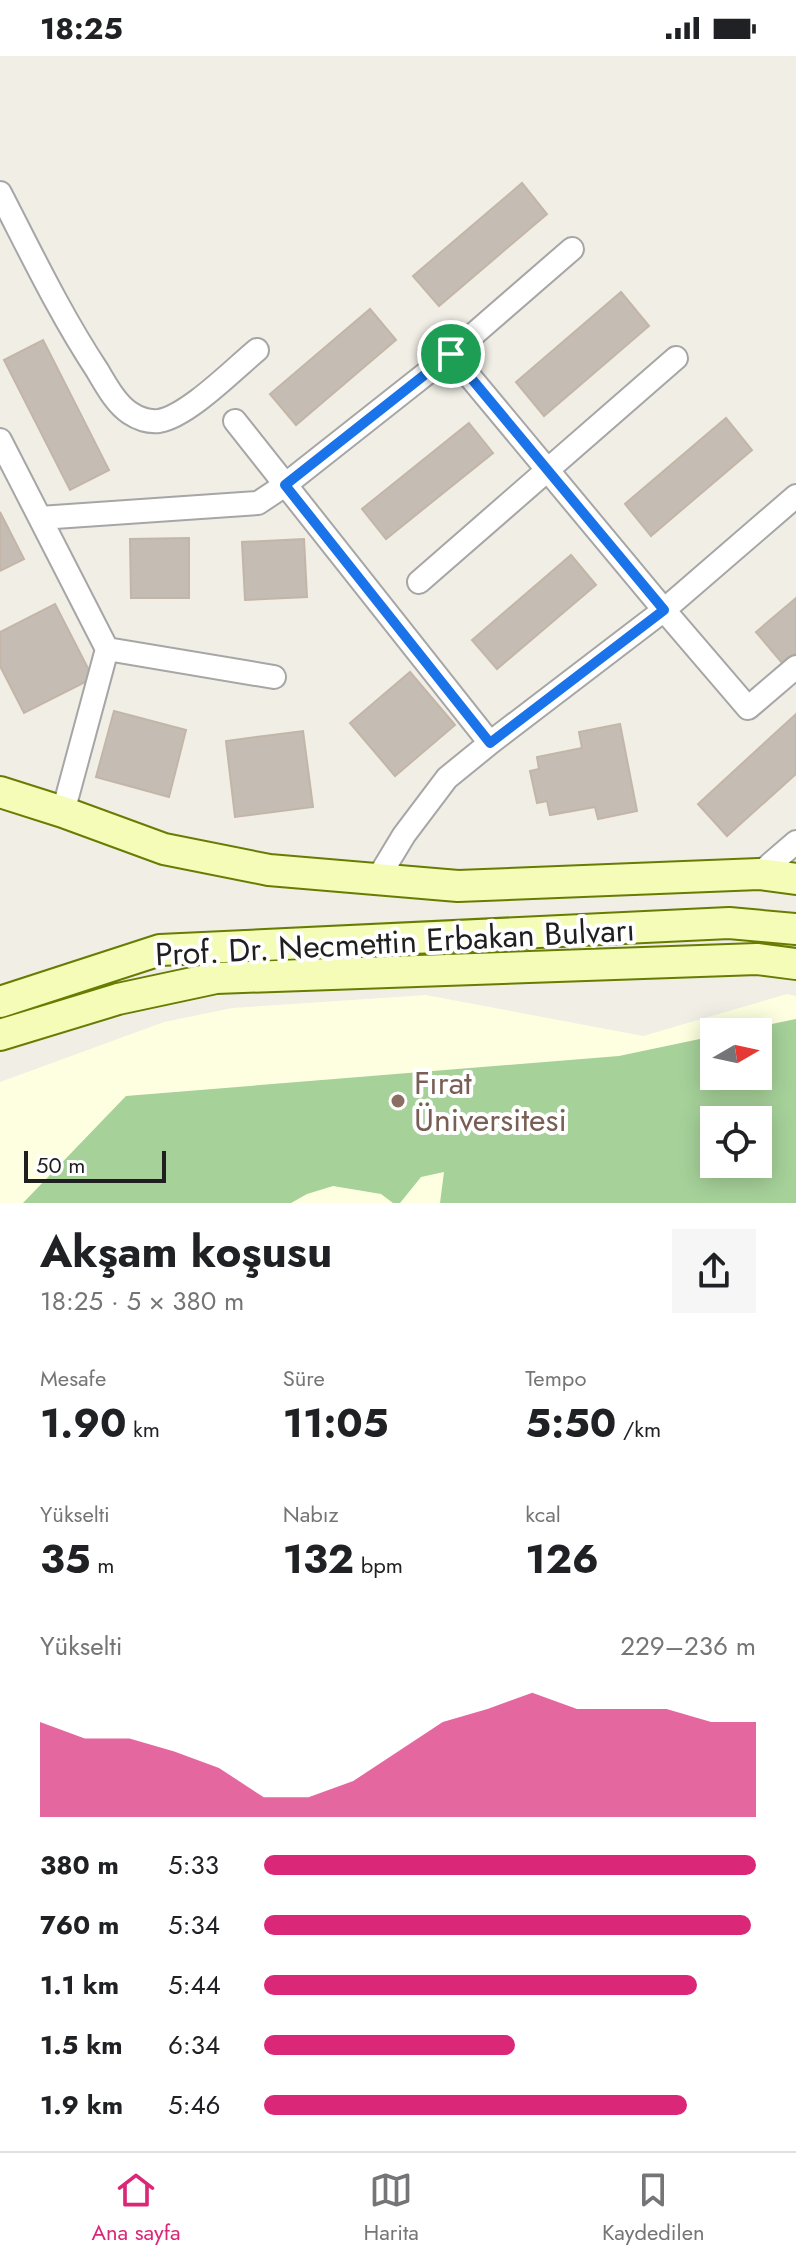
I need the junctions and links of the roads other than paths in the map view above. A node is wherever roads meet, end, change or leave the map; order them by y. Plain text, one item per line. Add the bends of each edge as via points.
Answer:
1 (0, 193) edge
2 (572, 249) dead end
3 (257, 350) dead end
4 (451, 354) junction
5 (676, 358) dead end
6 (235, 421) dead end
7 (0, 440) edge
8 (547, 470) junction
9 (285, 485) junction
10 (796, 496) edge
11 (40, 518) junction
12 (419, 582) dead end
13 (664, 610) junction
14 (107, 649) junction
15 (796, 667) edge
16 (274, 677) dead end
17 (490, 743) junction
18 (0, 792) edge
19 (63, 812) junction
20 (796, 842) edge
21 (759, 874) junction
22 (378, 878) junction
23 (796, 879) edge
24 (796, 929) edge
25 (796, 964) edge
26 (0, 1002) edge
27 (0, 1035) edge

1 - 3 street via 76,339 129,413 155,422 168,419
2 - 4 street
4 - 8 street
4 - 9 street
5 - 8 street
6 - 9 street
7 - 11 street
8 - 12 street
8 - 13 street
9 - 11 street via 258,503
9 - 17 street
10 - 13 street
11 - 14 street
13 - 15 street via 748,708
13 - 17 street
14 - 16 street
14 - 19 street
17 - 22 street via 447,778
18 - 19 main road
19 - 22 main road via 164,849 269,870
20 - 21 street
21 - 22 main road via 458,886
21 - 23 main road
24 - 26 main road, Prof. Dr. Necmettin Erbakan Bulvarı via 729,923 160,950
25 - 27 main road, Prof. Dr. Necmettin Erbakan Bulvarı via 757,959 216,978 118,999

